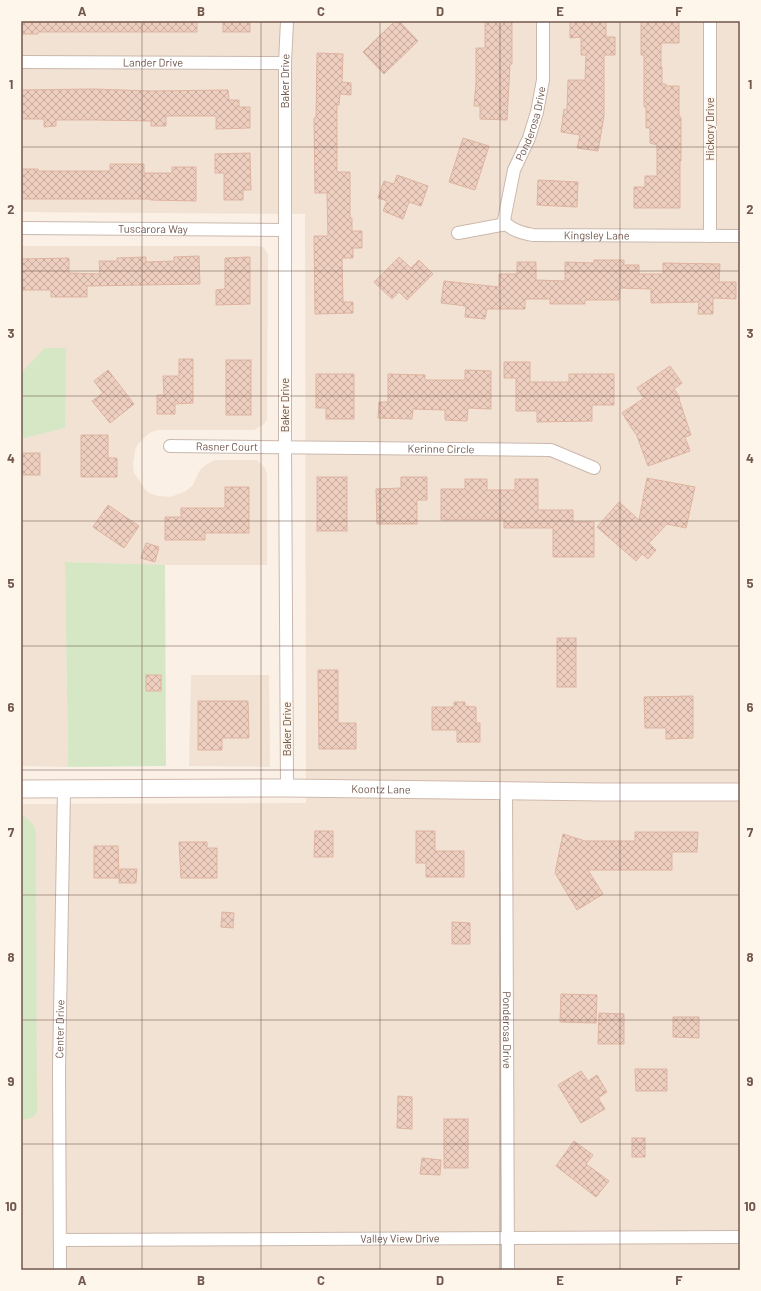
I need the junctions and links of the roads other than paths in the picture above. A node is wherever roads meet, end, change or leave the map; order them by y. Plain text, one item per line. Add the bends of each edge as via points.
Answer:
1 (287, 21) edge
2 (543, 21) edge
3 (710, 21) edge
4 (21, 62) edge
5 (285, 63) junction
6 (506, 224) junction
7 (21, 228) edge
8 (285, 230) junction
9 (458, 233) dead end
10 (710, 236) junction
11 (740, 236) edge
12 (170, 446) dead end
13 (285, 446) junction
14 (594, 468) dead end
15 (286, 788) junction
16 (21, 789) edge
17 (64, 789) junction
18 (506, 790) junction
19 (740, 792) edge
20 (740, 1237) edge
21 (508, 1238) junction
22 (60, 1240) junction
23 (60, 1270) edge
24 (508, 1270) edge

1 - 5 street, Baker Drive
2 - 6 street, Ponderosa Drive via 543,80 529,138 514,170 504,220
3 - 10 street, Hickory Drive
4 - 5 street, Lander Drive
5 - 8 street, Baker Drive
6 - 9 street
6 - 10 street, Kingsley Lane via 510,228 533,235
7 - 8 street, Tuscarora Way
8 - 13 street, Baker Drive
10 - 11 street, Kingsley Lane
12 - 13 street, Rasner Court
13 - 14 street, Kerinne Circle via 551,450
13 - 15 street, Baker Drive
15 - 17 street, Koontz Lane
15 - 18 street, Koontz Lane
16 - 17 street, Koontz Lane
17 - 22 street, Center Drive via 59,1070
18 - 19 street, Koontz Lane
18 - 21 street, Ponderosa Drive
20 - 21 street, Valley View Drive
21 - 22 street, Valley View Drive
21 - 24 street, Ponderosa Drive
22 - 23 street, Center Drive

